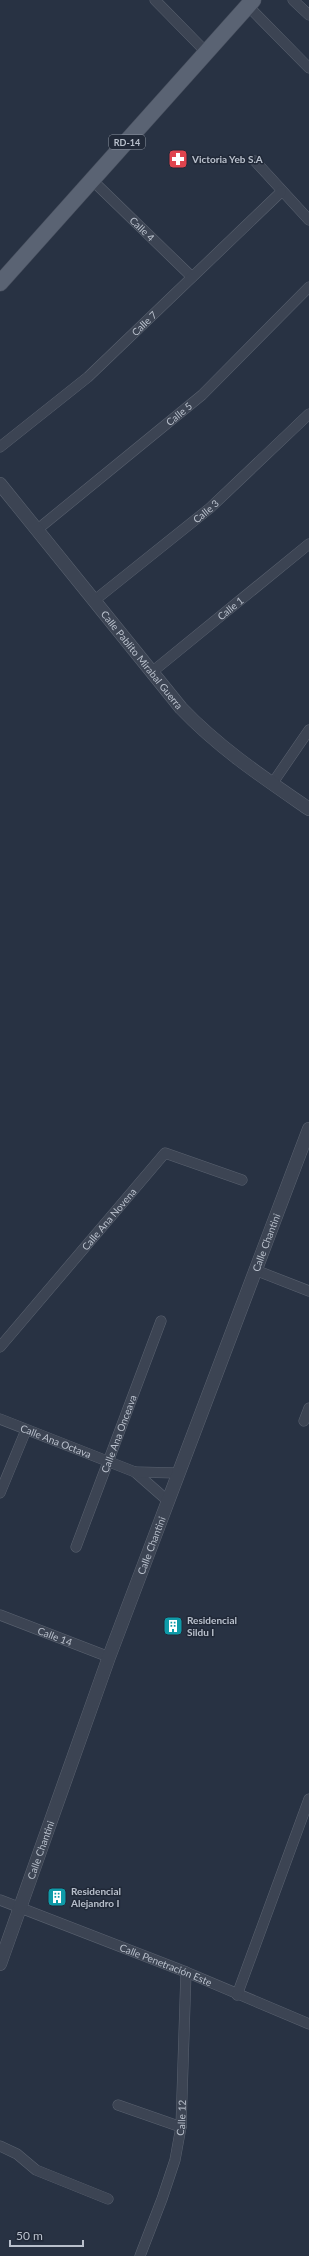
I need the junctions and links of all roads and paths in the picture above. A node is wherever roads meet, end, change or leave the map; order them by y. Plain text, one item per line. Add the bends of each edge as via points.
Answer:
1 (155, 0) edge
2 (293, 0) edge
3 (250, 3) edge
4 (309, 15) edge
5 (207, 53) junction
6 (309, 68) edge
7 (254, 161) dead end
8 (92, 180) junction
9 (281, 192) junction
10 (309, 220) edge
11 (192, 277) junction
12 (0, 283) edge
13 (309, 287) edge
14 (309, 414) edge
15 (0, 447) edge
16 (0, 484) edge
17 (38, 529) junction
18 (309, 544) edge
19 (96, 600) junction
20 (152, 672) junction
21 (309, 730) edge
22 (272, 784) junction
23 (309, 809) edge
24 (309, 1129) edge
25 (242, 1180) dead end
26 (255, 1270) junction
27 (309, 1291) edge
28 (161, 1321) dead end
29 (0, 1347) edge
30 (309, 1408) edge
31 (0, 1419) edge
32 (304, 1421) dead end
33 (26, 1430) junction
34 (108, 1461) junction
35 (135, 1472) junction
36 (178, 1473) junction
37 (0, 1493) edge
38 (168, 1501) junction
39 (76, 1547) dead end
40 (0, 1615) edge
41 (109, 1657) junction
42 (309, 1799) edge
43 (0, 1900) edge
44 (21, 1908) junction
45 (0, 1964) edge
46 (186, 1972) junction
47 (237, 1995) junction
48 (309, 2024) edge
49 (118, 2105) dead end
50 (181, 2127) junction
51 (0, 2146) edge
52 (108, 2199) dead end
53 (140, 2256) edge

1 - 5 street
2 - 4 street
3 - 5 main road, RD-14
3 - 6 street
5 - 8 main road, RD-14
7 - 9 street
8 - 11 street, Calle 4
8 - 12 main road, RD-14
9 - 10 street
9 - 11 street, Calle 7
11 - 15 street, Calle 7 via 88,378
13 - 17 street, Calle 5 via 202,395
14 - 19 street, Calle 3 via 210,508
16 - 17 street, Calle Pablito Mirabal Guerra
17 - 19 street, Calle Pablito Mirabal Guerra
18 - 20 street, Calle 1
19 - 20 street, Calle Pablito Mirabal Guerra
20 - 22 street, Calle Pablito Mirabal Guerra via 204,733
21 - 22 street
22 - 23 street, Calle Pablito Mirabal Guerra
24 - 26 street, Calle Chantini
25 - 29 street, Calle Ana Novena via 165,1153
26 - 27 street
26 - 36 street, Calle Chantini
28 - 34 street, Calle Ana Onceava
30 - 32 street
31 - 33 street, Calle Ana Octava
33 - 34 street, Calle Ana Octava
33 - 37 street
34 - 35 street, Calle Ana Octava
34 - 39 street, Calle Ana Onceava
35 - 36 street, Calle Ana Octava
35 - 38 street, Calle Ana Octava
36 - 38 street, Calle Chantini
38 - 41 street, Calle Chantini
40 - 41 street, Calle 14
41 - 44 street, Calle Chantini
42 - 47 street
43 - 44 street, Calle Penetración Este
44 - 45 street, Calle Chantini
44 - 46 street, Calle Penetración Este
46 - 47 street, Calle Penetración Este
46 - 50 street, Calle 12
47 - 48 street, Calle Penetración Este
49 - 50 street
50 - 53 street, Calle 12 via 175,2160
51 - 52 street via 17,2154 36,2170

